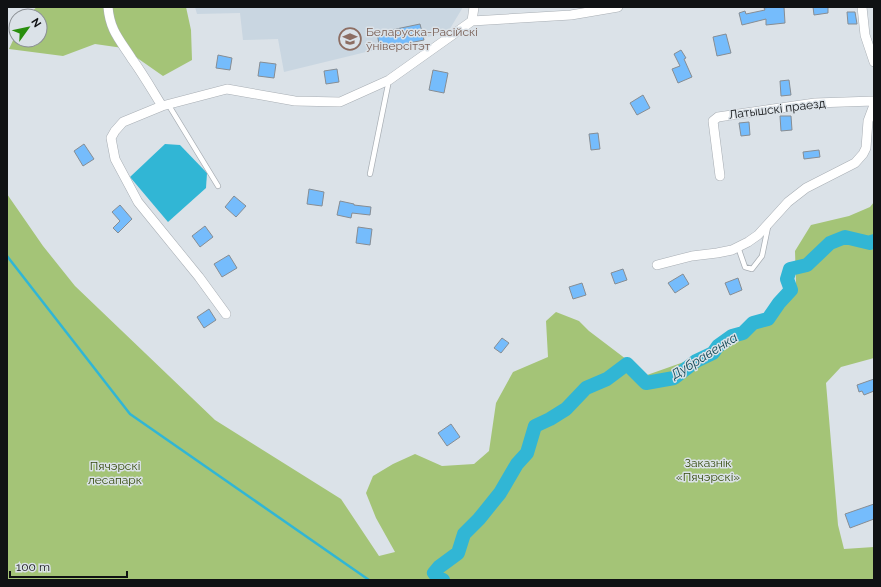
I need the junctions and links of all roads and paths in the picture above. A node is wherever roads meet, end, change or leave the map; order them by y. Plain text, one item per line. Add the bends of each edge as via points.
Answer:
1 (108, 7) edge
2 (474, 7) edge
3 (618, 7) edge
4 (862, 7) edge
5 (472, 21) junction
6 (874, 62) edge
7 (389, 80) junction
8 (874, 101) edge
9 (165, 105) junction
10 (874, 105) edge
11 (370, 174) dead end
12 (720, 176) dead end
13 (218, 186) dead end
14 (768, 223) junction
15 (738, 247) junction
16 (657, 266) dead end
17 (226, 314) dead end

1 - 9 street via 109,20 120,42
2 - 5 street
3 - 5 street via 571,15
4 - 6 street via 865,35
5 - 7 street
7 - 9 street via 340,102 295,101 227,89
7 - 11 lane
8 - 12 street, Латышскі праезд via 815,103 718,117 713,121
9 - 13 lane
9 - 17 street via 123,122 111,138 115,159 138,202
10 - 14 street via 868,120 866,148 855,163 806,188
14 - 15 street via 758,235
14 - 15 lane via 762,256 752,268 745,267
15 - 16 street

